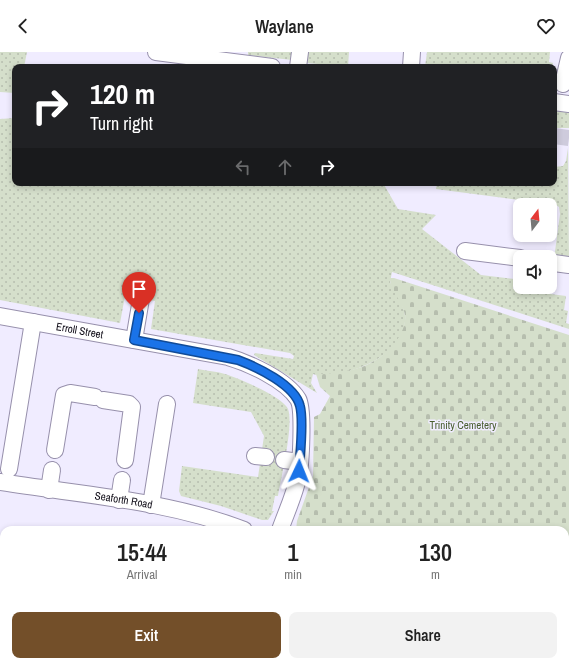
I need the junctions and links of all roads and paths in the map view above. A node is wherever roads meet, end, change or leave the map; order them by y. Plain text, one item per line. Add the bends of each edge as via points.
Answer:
1 (156, 52) edge
2 (300, 52) edge
3 (412, 52) edge
4 (230, 57) edge
5 (569, 58) edge
6 (259, 64) edge
7 (298, 64) edge
8 (410, 64) edge
9 (563, 84) dead end
10 (557, 102) edge
11 (569, 104) edge
12 (465, 251) dead end
13 (513, 257) edge
14 (141, 299) dead end
15 (0, 316) edge
16 (33, 322) junction
17 (134, 340) junction
18 (167, 404) dead end
19 (55, 450) dead end
20 (125, 460) dead end
21 (9, 469) dead end
22 (52, 470) dead end
23 (122, 480) dead end
24 (0, 482) edge
25 (49, 490) junction
26 (119, 500) junction
27 (151, 505) junction
28 (232, 526) edge
29 (281, 526) edge

1 - 4 street
2 - 7 street
3 - 8 street
4 - 6 street
5 - 9 street
10 - 11 street
12 - 13 street
14 - 17 street
15 - 16 street, Erroll Street
16 - 17 street, Erroll Street
16 - 21 street
17 - 29 street, Erroll Street via 238,360 279,381 294,394 300,406 292,461 298,480
18 - 27 street
19 - 20 street via 64,395 70,393 129,404 132,407
22 - 25 street
23 - 26 street
24 - 25 street, Seaforth Road
25 - 26 street, Seaforth Road
26 - 27 street, Seaforth Road
27 - 28 street, Seaforth Road via 194,514

